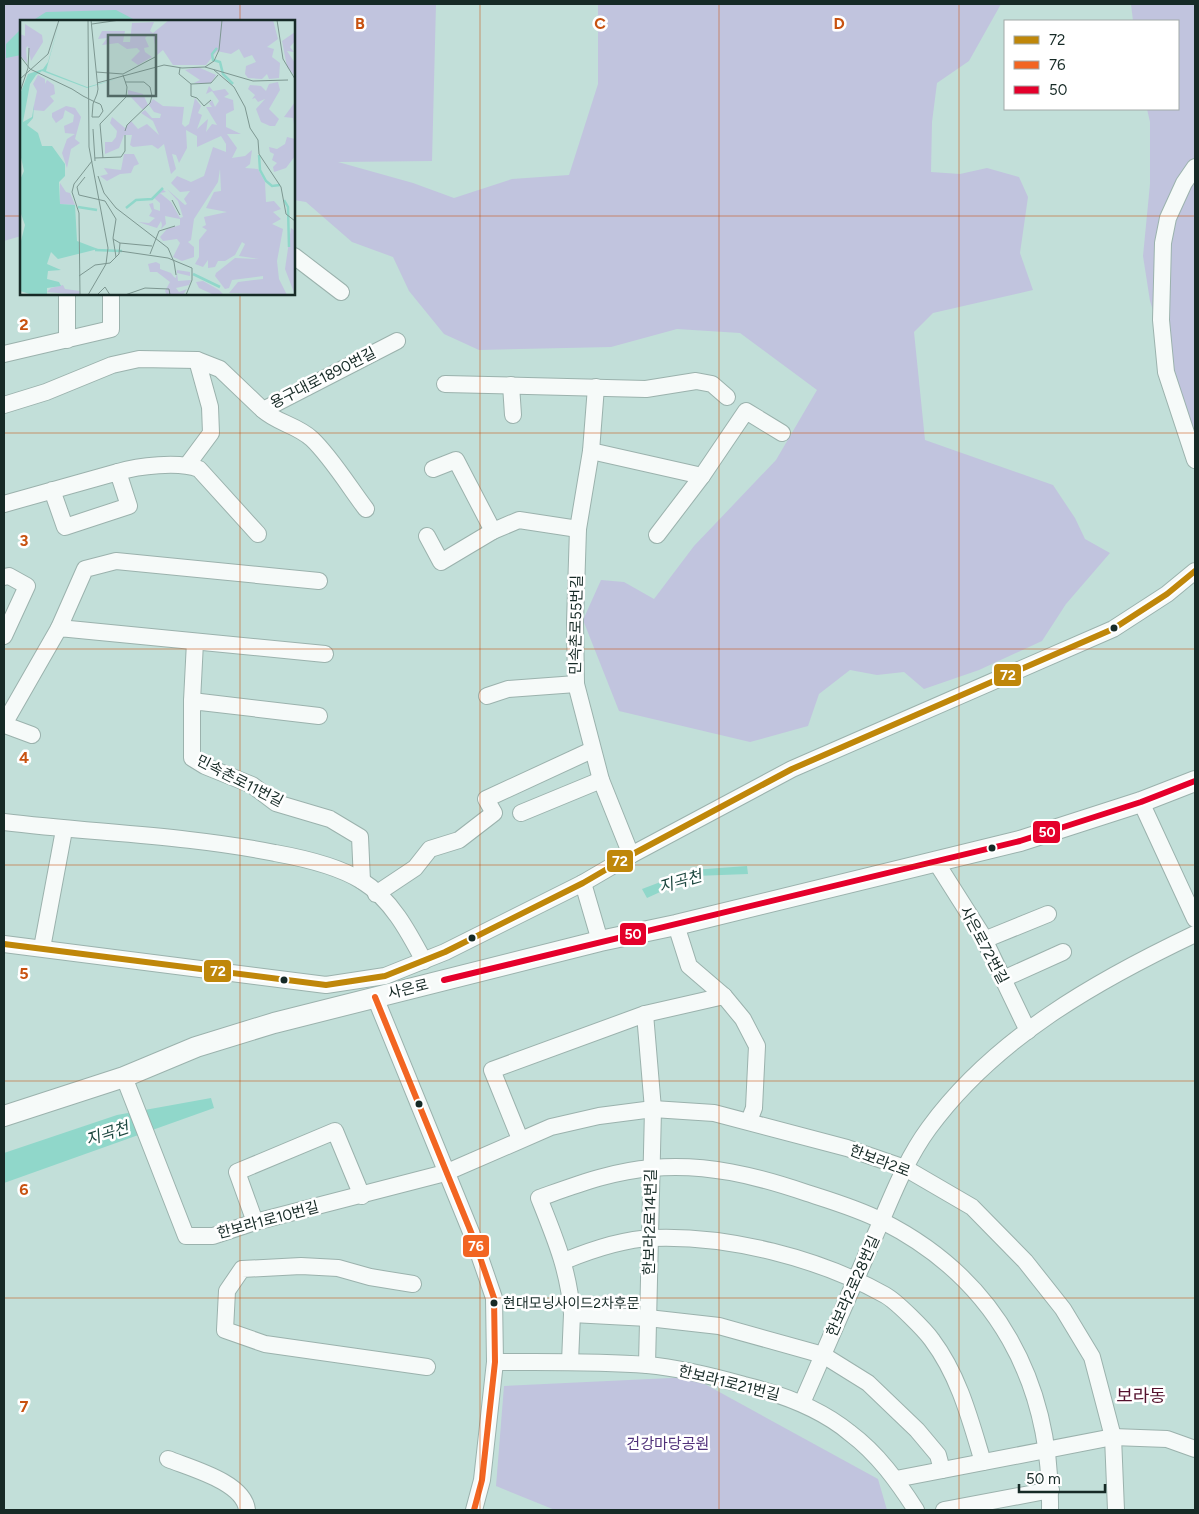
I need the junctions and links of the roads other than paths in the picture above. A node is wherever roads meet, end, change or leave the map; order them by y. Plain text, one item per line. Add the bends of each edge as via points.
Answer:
1 (1195, 168) edge
2 (295, 257) edge
3 (341, 292) dead end
4 (67, 295) edge
5 (111, 295) edge
6 (67, 340) junction
7 (397, 341) dead end
8 (4, 354) edge
9 (197, 360) junction
10 (445, 384) dead end
11 (512, 385) junction
12 (596, 388) junction
13 (727, 397) dead end
14 (4, 405) edge
15 (263, 410) junction
16 (513, 415) dead end
17 (782, 433) dead end
18 (591, 451) junction
19 (1195, 460) edge
20 (188, 464) junction
21 (432, 470) dead end
22 (118, 472) junction
23 (702, 476) junction
24 (52, 490) junction
25 (4, 504) edge
26 (366, 509) dead end
27 (578, 529) junction
28 (493, 531) junction
29 (258, 534) dead end
30 (657, 535) dead end
31 (427, 536) dead end
32 (1195, 571) edge
33 (4, 577) edge
34 (319, 581) dead end
35 (59, 628) junction
36 (4, 636) edge
37 (194, 642) junction
38 (325, 654) dead end
39 (576, 684) junction
40 (487, 696) dead end
41 (192, 701) junction
42 (319, 716) dead end
43 (4, 724) edge
44 (32, 735) dead end
45 (592, 750) junction
46 (601, 780) junction
47 (1195, 780) edge
48 (1141, 802) junction
49 (521, 813) dead end
50 (4, 822) edge
51 (64, 830) junction
52 (631, 855) junction
53 (936, 862) junction
54 (362, 881) junction
55 (582, 884) junction
56 (376, 894) junction
57 (1048, 914) dead end
58 (1195, 919) edge
59 (676, 925) junction
60 (1195, 934) edge
61 (984, 940) junction
62 (600, 941) junction
63 (4, 944) edge
64 (42, 948) junction
65 (1062, 952) dead end
66 (424, 961) junction
67 (1003, 979) junction
68 (724, 996) junction
69 (374, 997) junction
70 (645, 1014) junction
71 (1028, 1031) junction
72 (127, 1083) junction
73 (653, 1109) junction
74 (4, 1116) edge
75 (749, 1121) junction
76 (520, 1139) junction
77 (652, 1168) junction
78 (905, 1168) junction
79 (445, 1173) junction
80 (362, 1196) junction
81 (882, 1221) junction
82 (255, 1222) junction
83 (650, 1238) junction
84 (564, 1261) junction
85 (855, 1281) junction
86 (413, 1284) dead end
87 (572, 1314) junction
88 (648, 1318) junction
89 (823, 1355) junction
90 (496, 1362) junction
91 (570, 1362) junction
92 (647, 1365) junction
93 (427, 1367) dead end
94 (802, 1403) junction
95 (1113, 1437) junction
96 (1195, 1449) edge
97 (1047, 1450) junction
98 (168, 1459) dead end
99 (983, 1462) junction
100 (942, 1470) junction
101 (896, 1479) junction
102 (1051, 1490) junction
103 (968, 1508) edge
104 (247, 1510) edge
105 (474, 1510) edge
106 (916, 1510) edge
107 (944, 1510) edge
108 (1050, 1510) edge
109 (1116, 1510) edge

1 - 19 street via 1184,183 1168,218 1163,243 1161,320 1166,372
2 - 3 street
4 - 6 street
5 - 6 street via 111,329
6 - 8 street
7 - 15 street, 용구대로1890번길
9 - 14 street, 용구대로1890번길 via 139,359 112,365
9 - 15 street, 용구대로1890번길 via 220,369
9 - 20 street via 210,407 210,433
10 - 11 street
11 - 12 street
11 - 16 street
12 - 13 street via 646,389 696,381 712,384
12 - 18 street, 민속촌로55번길
15 - 26 street via 272,419 289,424 312,438
17 - 23 street via 746,411
18 - 23 street
18 - 27 street, 민속촌로55번길
20 - 22 street via 129,468
20 - 29 street via 199,469
21 - 28 street via 456,460
22 - 24 street
22 - 24 street via 129,506 65,527
23 - 30 street
24 - 25 street
27 - 28 street via 519,520
27 - 39 street, 민속촌로55번길
28 - 31 street via 441,562
32 - 52 street via 1167,594 1113,629 792,769
33 - 36 street via 30,581
34 - 35 street via 116,561 85,569
35 - 37 street
35 - 43 street
37 - 38 street
37 - 41 street
39 - 40 street via 508,689
39 - 45 street, 민속촌로55번길
41 - 42 street
41 - 54 street, 민속촌로11번길 via 192,758 252,785 276,803 330,819 360,837
43 - 44 street
45 - 46 street, 민속촌로55번길
45 - 56 street via 486,799 494,814 459,840 430,849 414,868
46 - 49 street
46 - 52 street, 민속촌로55번길
47 - 48 main road, 사은로
48 - 53 main road, 사은로 via 1020,841
48 - 58 street
50 - 51 street
51 - 54 street via 223,843 311,860
51 - 64 street
52 - 55 street
53 - 59 main road, 사은로
53 - 61 street, 사은로72번길
54 - 56 street
55 - 62 street
55 - 66 street
56 - 66 street via 398,914
57 - 61 street
59 - 62 main road, 사은로
59 - 68 street via 689,966
60 - 71 street, 한보라2로28번길 via 1088,989
61 - 67 street, 사은로72번길
62 - 69 main road, 사은로
63 - 64 street
64 - 66 street via 326,985 385,976
65 - 67 street
67 - 71 street, 사은로72번길
68 - 70 street
68 - 75 street via 743,1019 757,1046 754,1108
69 - 72 main road, 사은로 via 205,1045
69 - 79 street
70 - 73 street, 한보라2로14번길
70 - 76 street via 492,1070
71 - 78 street, 한보라2로28번길 via 962,1087 928,1129
72 - 74 main road, 사은로
72 - 82 street, 한보라1로10번길 via 186,1236 213,1236
73 - 75 street, 한보라2로 via 714,1113
73 - 76 street, 한보라2로 via 599,1116 551,1127
73 - 77 street, 한보라2로14번길
75 - 78 street, 한보라2로
76 - 79 street, 한보라2로
77 - 81 street via 711,1168 774,1182
77 - 83 street, 한보라2로14번길
77 - 84 street via 596,1177 539,1198
78 - 81 street, 한보라2로28번길
78 - 95 street, 한보라2로 via 972,1207 1025,1261 1064,1308 1092,1357
79 - 80 street, 한보라1로10번길
79 - 90 street via 473,1237 494,1298
80 - 82 street, 한보라1로10번길
80 - 82 street via 335,1131 237,1172
81 - 85 street, 한보라2로28번길
81 - 97 street via 935,1254 984,1299 1021,1356 1039,1407
83 - 84 street via 583,1253
83 - 85 street via 699,1238 751,1246 807,1262
83 - 88 street, 한보라2로14번길
84 - 87 street
85 - 89 street, 한보라2로28번길
85 - 99 street via 887,1296 932,1339 956,1379
86 - 93 street via 338,1268 242,1269 227,1291 225,1330 264,1344
87 - 88 street
87 - 91 street
88 - 89 street via 719,1326
88 - 92 street, 한보라2로14번길
89 - 94 street, 한보라2로28번길
89 - 100 street via 868,1383 917,1430 938,1455
90 - 91 street, 한보라1로21번길
90 - 105 street via 482,1480
91 - 92 street, 한보라1로21번길
92 - 94 street, 한보라1로21번길 via 766,1390
94 - 101 street, 한보라1로21번길 via 850,1432
95 - 96 street via 1167,1440
95 - 97 street
95 - 109 street, 한보라2로
97 - 99 street
97 - 102 street
98 - 104 street via 235,1489
99 - 100 street
100 - 101 street
101 - 106 street, 한보라1로21번길
102 - 103 street
102 - 108 street
103 - 107 street

